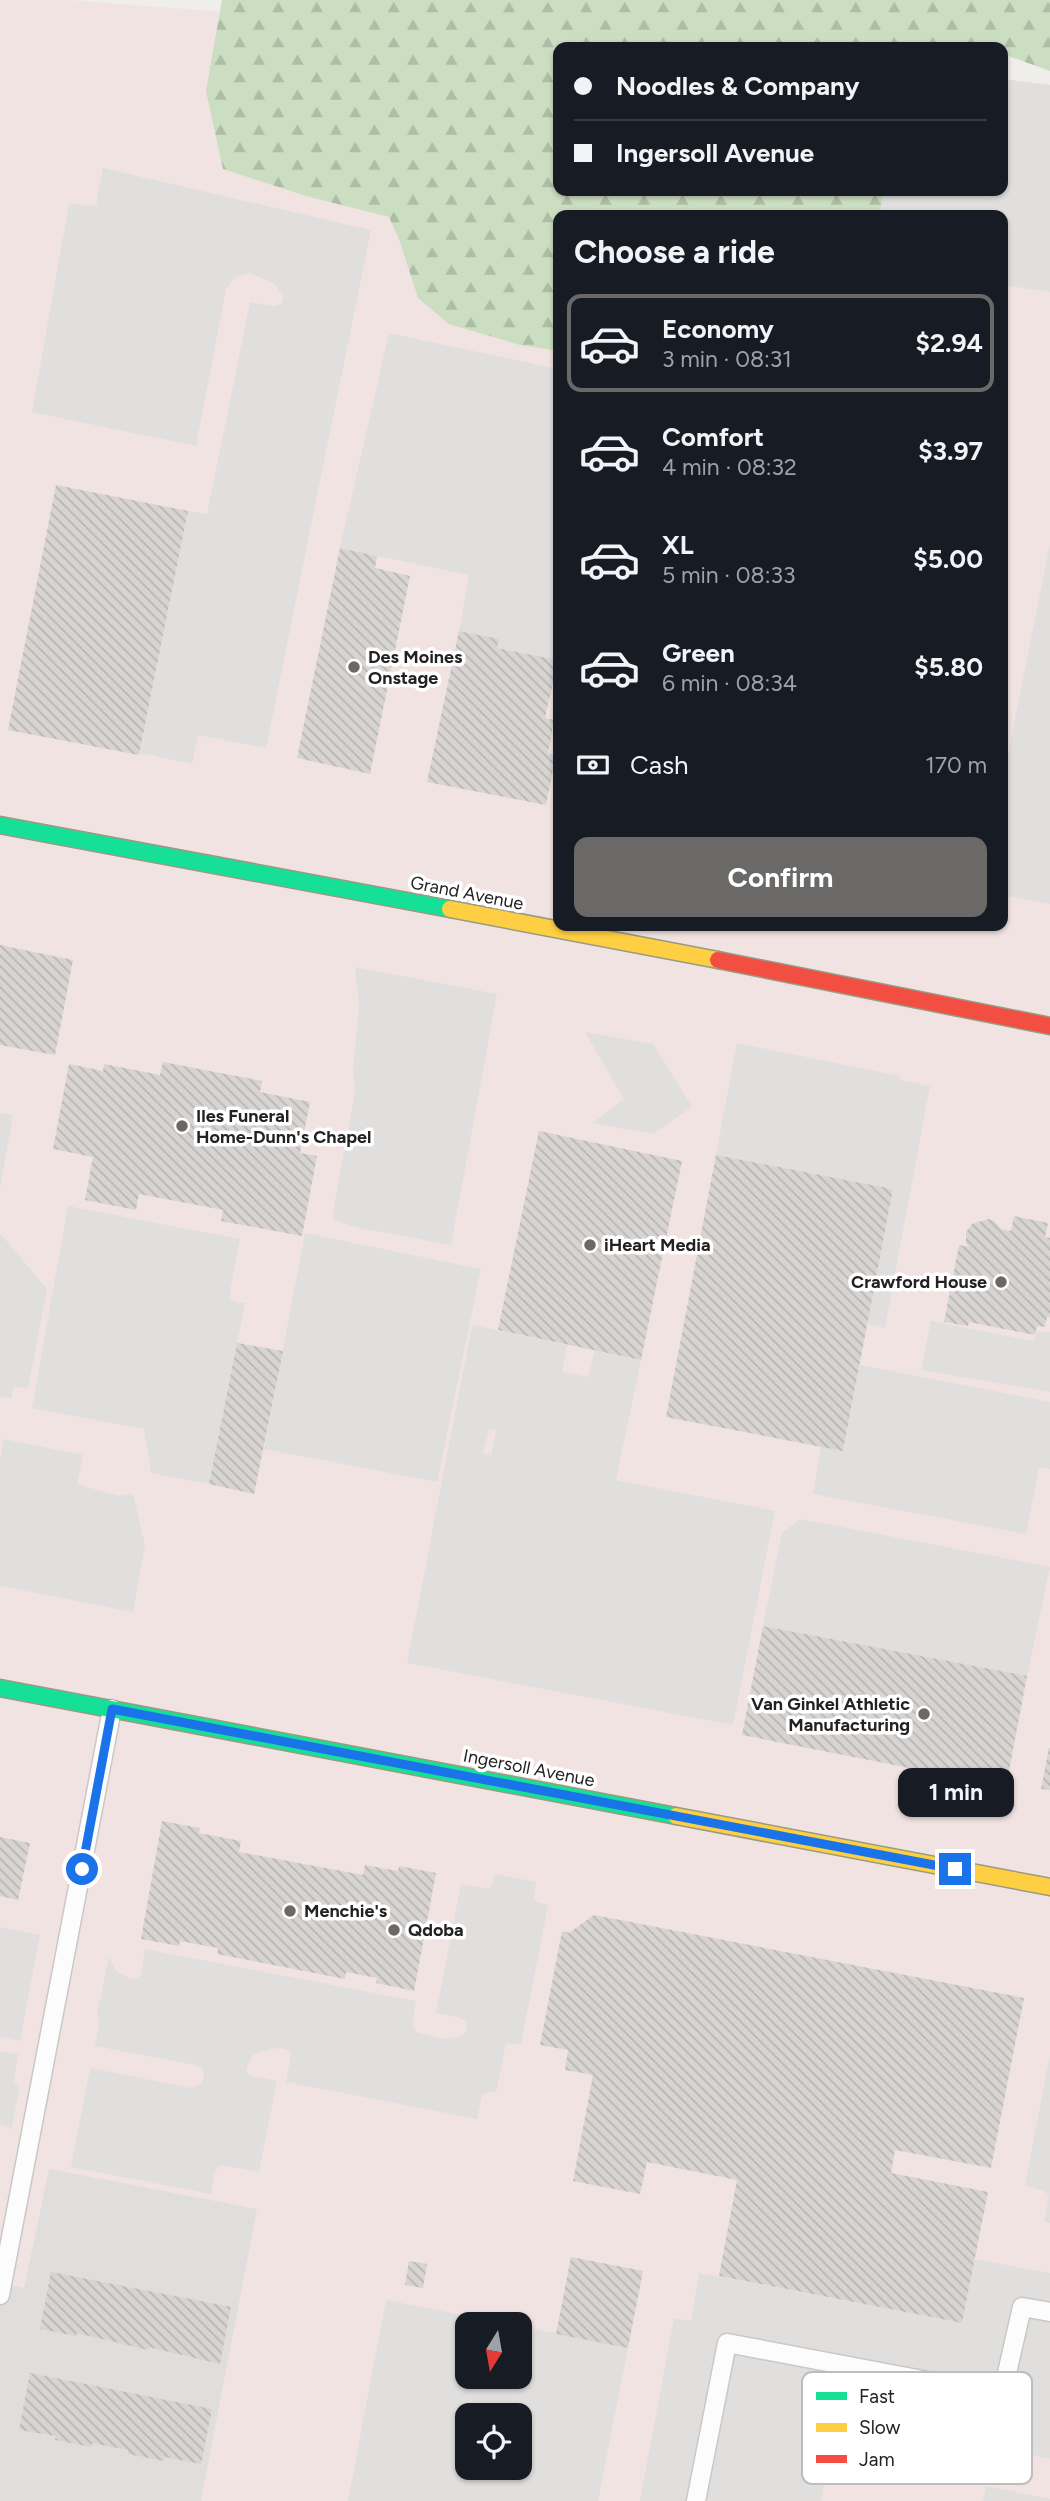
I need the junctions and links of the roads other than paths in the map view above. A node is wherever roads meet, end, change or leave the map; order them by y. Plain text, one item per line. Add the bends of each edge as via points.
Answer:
1 (0, 825) edge
2 (553, 929) edge
3 (565, 931) edge
4 (1050, 1026) edge
5 (0, 1688) edge
6 (112, 1709) junction
7 (1050, 1887) edge
8 (0, 2295) edge
9 (1050, 2312) edge
10 (880, 2372) edge
11 (1007, 2372) edge
12 (696, 2501) edge

1 - 2 main road, Grand Avenue
3 - 4 main road, Grand Avenue
5 - 6 main road, Ingersoll Avenue
6 - 7 main road, Ingersoll Avenue
6 - 8 lane
9 - 11 lane via 1022,2306
10 - 12 lane via 727,2343

